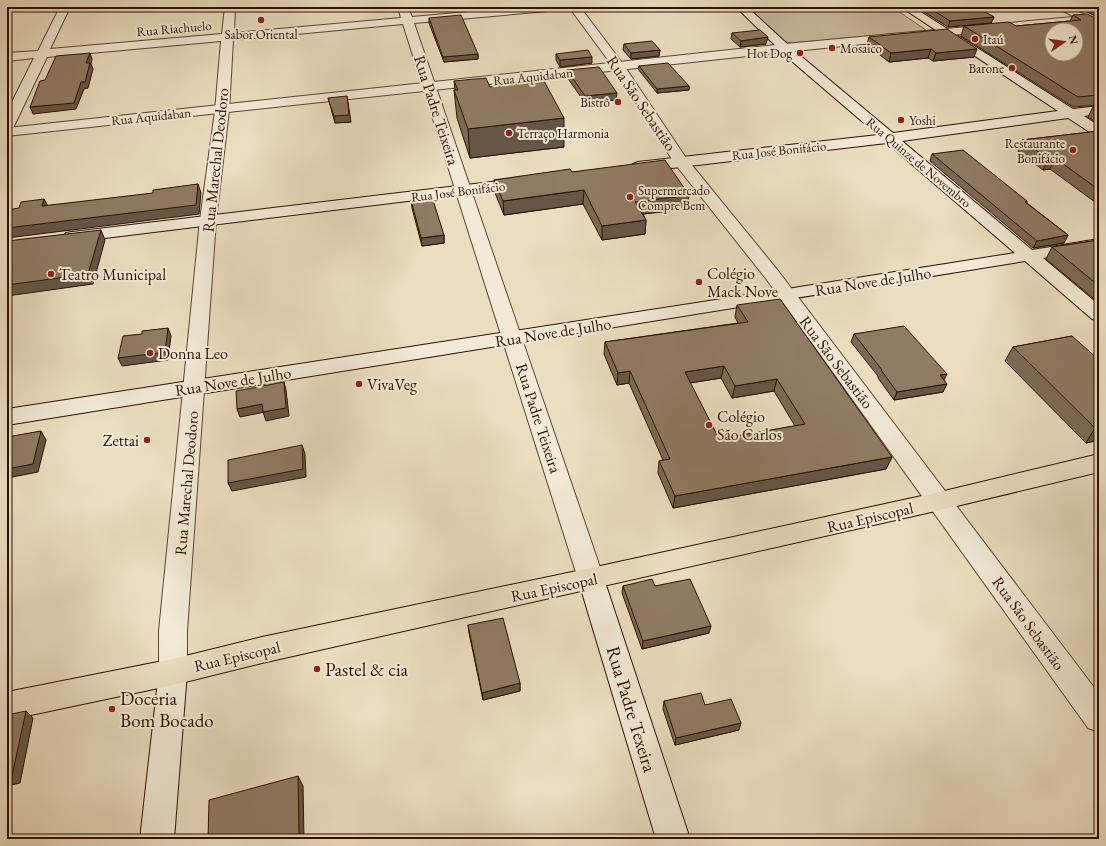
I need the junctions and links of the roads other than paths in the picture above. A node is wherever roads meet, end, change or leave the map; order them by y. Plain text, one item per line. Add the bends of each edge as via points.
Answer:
1 (65, 7) edge
2 (230, 7) edge
3 (559, 7) edge
4 (574, 7) edge
5 (741, 7) edge
6 (906, 7) edge
7 (1060, 7) edge
8 (405, 14) edge
9 (1084, 19) junction
10 (1099, 27) edge
11 (945, 32) junction
12 (227, 37) junction
13 (785, 48) junction
14 (42, 54) junction
15 (7, 57) edge
16 (619, 67) junction
17 (430, 86) junction
18 (222, 108) junction
19 (1099, 110) edge
20 (1071, 114) junction
21 (7, 126) edge
22 (7, 132) edge
23 (1099, 132) edge
24 (891, 138) junction
25 (680, 161) junction
26 (626, 168) edge
27 (541, 180) edge
28 (464, 191) junction
29 (208, 220) junction
30 (54, 239) edge
31 (1099, 244) edge
32 (1029, 255) junction
33 (787, 295) junction
34 (1099, 315) edge
35 (512, 338) junction
36 (195, 386) junction
37 (7, 417) edge
38 (1099, 463) edge
39 (940, 501) junction
40 (590, 579) junction
41 (173, 672) junction
42 (7, 706) edge
43 (1099, 718) edge
44 (157, 839) edge
45 (673, 839) edge

1 - 14 street
2 - 12 street, Rua Marechal Deodoro
3 - 8 street, Rua Riachuelo
4 - 16 street, Rua São Sebastião
5 - 13 street, Rua Quinze de Novembro
6 - 11 street
7 - 9 street
8 - 12 street, Rua Riachuelo
8 - 17 street, Rua Padre Teixeira
9 - 10 street
9 - 11 street, Rua Aquidaban
11 - 13 street, Rua Aquidaban
11 - 20 street
12 - 14 street, Rua Riachuelo
12 - 18 street, Rua Marechal Deodoro
13 - 16 street, Rua Aquidaban
13 - 24 street, Rua Quinze de Novembro
14 - 15 street, Rua Riachuelo
14 - 21 street
16 - 17 street, Rua Aquidaban
16 - 25 street, Rua São Sebastião
17 - 18 street, Rua Aquidaban
17 - 28 street, Rua Padre Teixeira
18 - 22 street, Rua Aquidaban
18 - 29 street, Rua Marechal Deodoro
19 - 20 street, Rua José Bonifácio
20 - 23 street
20 - 24 street, Rua José Bonifácio
24 - 25 street, Rua José Bonifácio
24 - 32 street, Rua Quinze de Novembro
25 - 26 street, Rua José Bonifácio
25 - 33 street, Rua São Sebastião
27 - 28 street, Rua José Bonifácio
28 - 29 street, Rua José Bonifácio
28 - 35 street, Rua Padre Teixeira
29 - 30 street, Rua José Bonifácio
29 - 36 street, Rua Marechal Deodoro
31 - 32 street, Rua Nove de Julho
32 - 33 street, Rua Nove de Julho
32 - 34 street, Rua Quinze de Novembro
33 - 35 street, Rua Nove de Julho
33 - 39 street, Rua São Sebastião
35 - 36 street, Rua Nove de Julho
35 - 40 street, Rua Padre Teixeira
36 - 37 street, Rua Nove de Julho
36 - 41 street, Rua Marechal Deodoro via 173,631
38 - 39 main road, Rua Episcopal
39 - 40 main road, Rua Episcopal
39 - 43 street, Rua São Sebastião
40 - 41 main road, Rua Episcopal via 262,650
40 - 45 street, Rua Padre Texeira
41 - 42 main road, Rua Episcopal
41 - 44 street, Rua Marechal Deodoro

